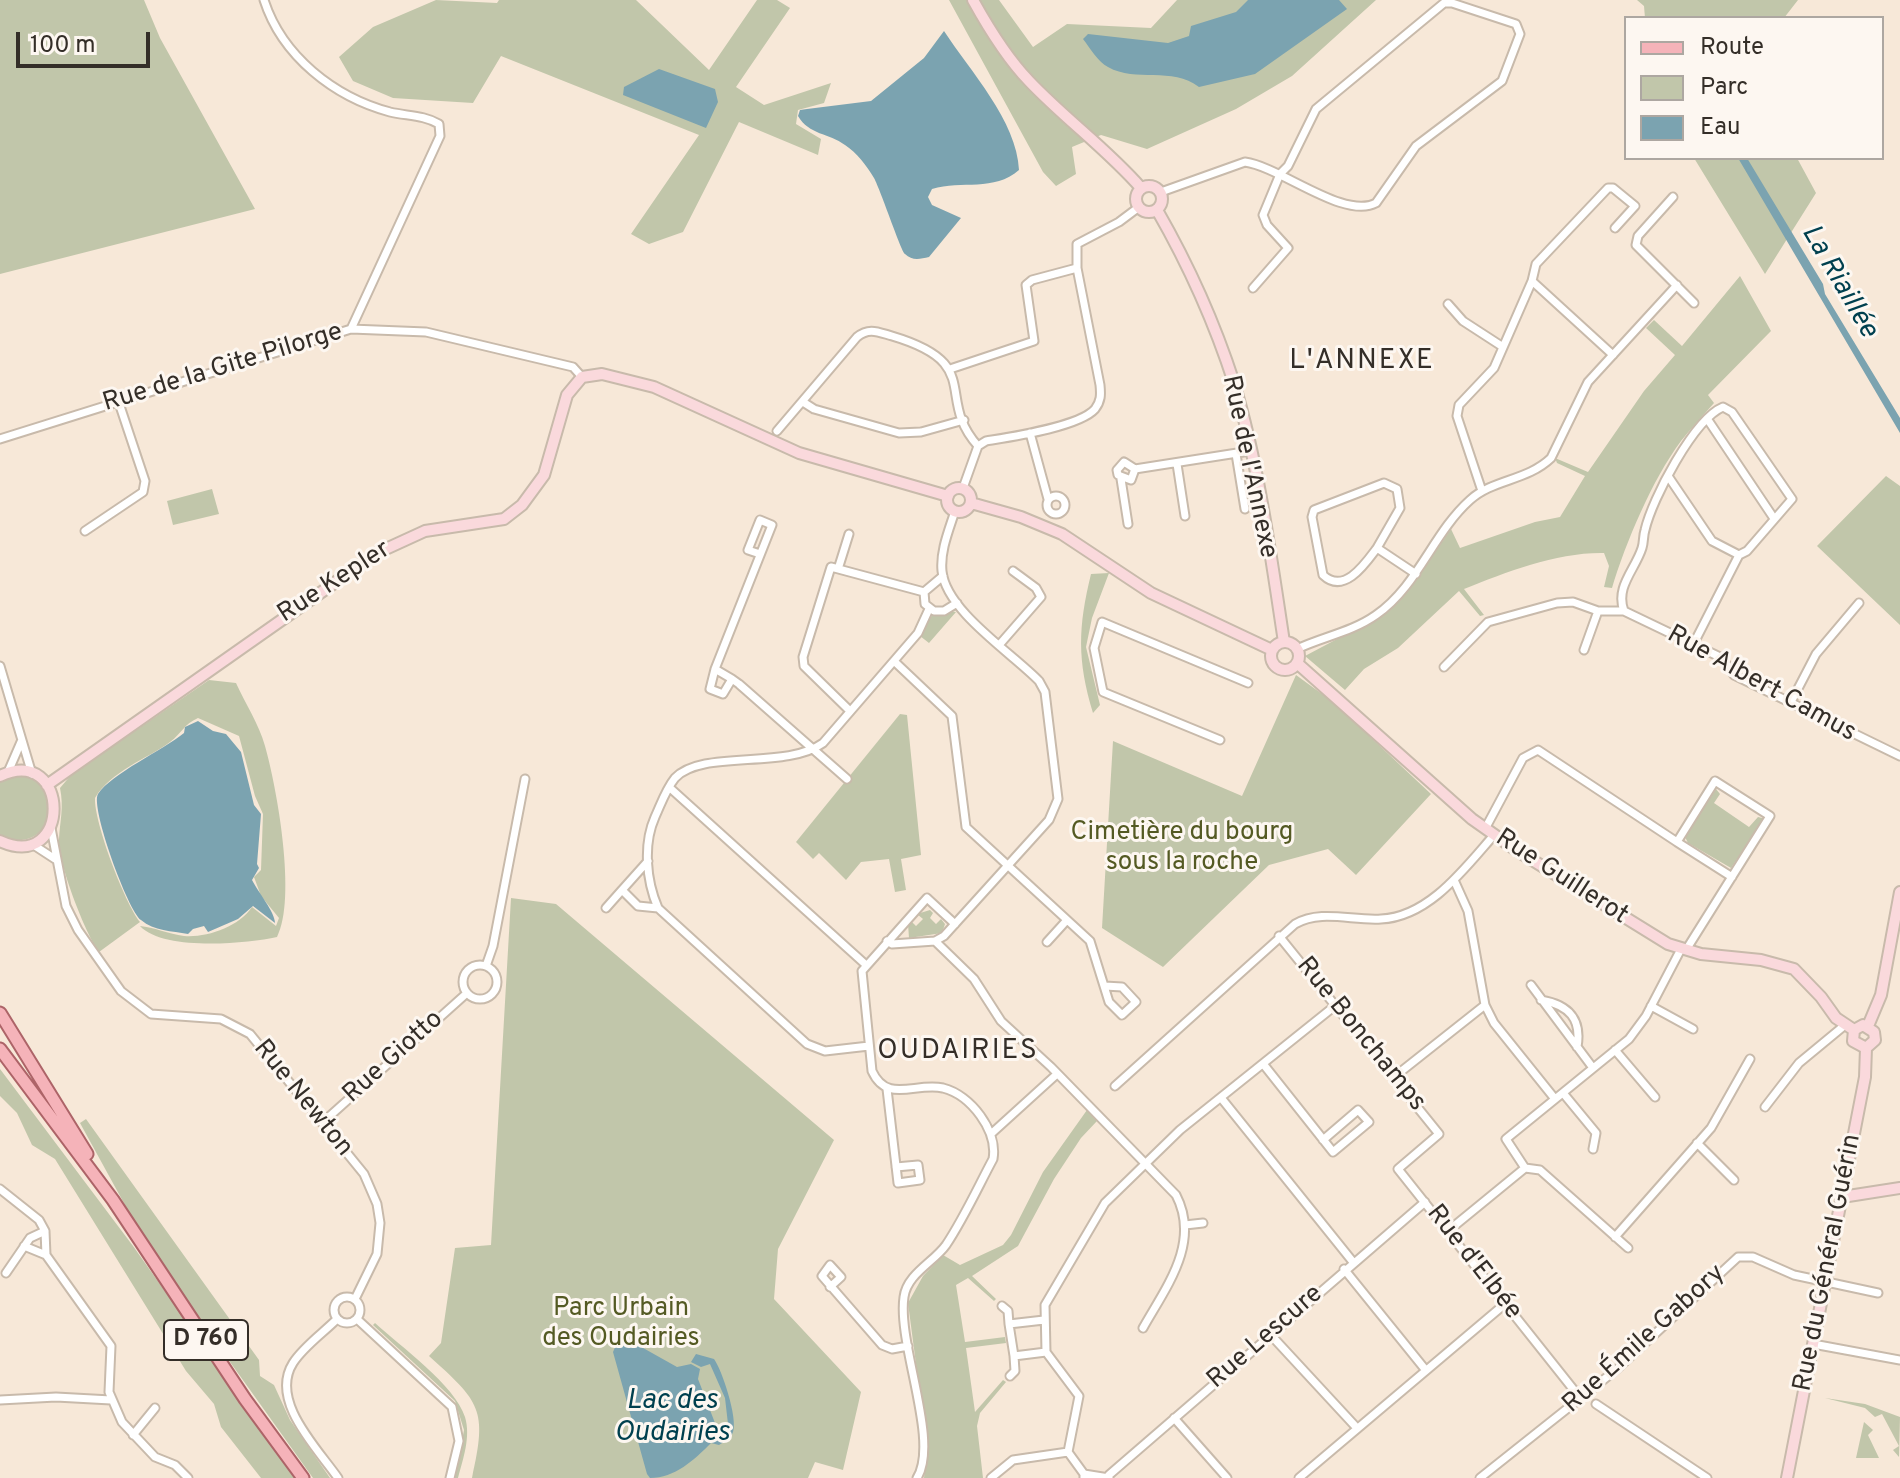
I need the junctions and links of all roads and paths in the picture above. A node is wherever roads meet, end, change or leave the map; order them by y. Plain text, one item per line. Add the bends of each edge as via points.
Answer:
1 (264, 0) edge
2 (973, 0) edge
3 (1280, 174) junction
4 (1141, 188) junction
5 (1161, 192) junction
6 (1673, 197) dead end
7 (1139, 207) junction
8 (1157, 210) junction
9 (1615, 228) dead end
10 (1077, 268) junction
11 (1532, 281) junction
12 (1677, 285) junction
13 (1253, 288) dead end
14 (1694, 303) dead end
15 (1448, 304) dead end
16 (351, 329) junction
17 (1503, 347) junction
18 (1613, 355) junction
19 (950, 369) junction
20 (582, 377) junction
21 (118, 400) junction
22 (803, 402) junction
23 (964, 420) junction
24 (1708, 420) junction
25 (777, 431) dead end
26 (1030, 433) junction
27 (0, 439) edge
28 (978, 446) junction
29 (1250, 451) junction
30 (1236, 454) junction
31 (1177, 464) junction
32 (1135, 469) junction
33 (1668, 476) junction
34 (1121, 479) junction
35 (963, 488) junction
36 (1482, 491) junction
37 (948, 496) junction
38 (1048, 499) dead end
39 (971, 503) junction
40 (1245, 509) dead end
41 (955, 511) junction
42 (1185, 516) dead end
43 (1773, 517) junction
44 (1128, 524) dead end
45 (85, 531) dead end
46 (849, 534) dead end
47 (1377, 548) junction
48 (760, 554) junction
49 (1739, 555) junction
50 (839, 566) junction
51 (1013, 571) dead end
52 (1416, 574) junction
53 (943, 576) junction
54 (924, 592) junction
55 (957, 603) junction
56 (1859, 603) dead end
57 (929, 609) junction
58 (1598, 611) junction
59 (1624, 611) junction
60 (1284, 642) junction
61 (1000, 644) junction
62 (1693, 645) junction
63 (1297, 649) junction
64 (1272, 650) junction
65 (1584, 650) dead end
66 (895, 662) junction
67 (1297, 663) junction
68 (0, 666) edge
69 (1444, 667) dead end
70 (715, 669) junction
71 (732, 679) junction
72 (1248, 683) dead end
73 (1790, 704) junction
74 (850, 711) junction
75 (21, 740) junction
76 (1220, 740) dead end
77 (813, 751) junction
78 (1900, 756) edge
79 (4, 774) edge
80 (32, 774) junction
81 (525, 779) dead end
82 (847, 779) dead end
83 (47, 785) junction
84 (669, 787) junction
85 (51, 828) junction
86 (1490, 832) junction
87 (0, 841) edge
88 (1677, 842) junction
89 (32, 844) junction
90 (13, 846) junction
91 (0, 855) edge
92 (55, 859) junction
93 (648, 861) junction
94 (1007, 867) junction
95 (1732, 877) junction
96 (1454, 880) junction
97 (622, 890) junction
98 (1900, 892) edge
99 (606, 908) dead end
100 (658, 908) junction
101 (1067, 920) junction
102 (955, 924) junction
103 (1279, 936) junction
104 (887, 941) junction
105 (935, 941) junction
106 (1047, 942) dead end
107 (1683, 950) junction
108 (865, 964) junction
109 (486, 966) junction
110 (1531, 985) dead end
111 (1105, 986) junction
112 (467, 993) junction
113 (1540, 1000) junction
114 (1336, 1005) junction
115 (1485, 1005) junction
116 (1651, 1006) junction
117 (0, 1013) edge
118 (1868, 1026) junction
119 (1850, 1027) junction
120 (1693, 1029) dead end
121 (869, 1046) junction
122 (1577, 1047) junction
123 (1866, 1048) junction
124 (0, 1049) edge
125 (1615, 1050) junction
126 (1750, 1059) dead end
127 (1264, 1065) junction
128 (1593, 1068) junction
129 (1057, 1074) junction
130 (1394, 1077) junction
131 (1115, 1086) dead end
132 (887, 1089) junction
133 (1563, 1093) junction
134 (1655, 1097) dead end
135 (1222, 1099) junction
136 (1555, 1099) junction
137 (1765, 1107) dead end
138 (322, 1123) junction
139 (992, 1133) junction
140 (1439, 1134) joint
141 (1323, 1140) junction
142 (1697, 1143) junction
143 (1593, 1149) dead end
144 (1145, 1165) junction
145 (896, 1167) dead end
146 (1525, 1168) junction
147 (1734, 1180) dead end
148 (1900, 1188) edge
149 (0, 1189) edge
150 (1842, 1197) junction
151 (113, 1200) junction
152 (1425, 1202) junction
153 (1203, 1223) dead end
154 (1185, 1225) junction
155 (45, 1231) junction
156 (1448, 1231) junction
157 (1615, 1237) junction
158 (24, 1246) junction
159 (1628, 1248) dead end
160 (46, 1255) junction
161 (1353, 1262) junction
162 (1344, 1269) junction
163 (6, 1273) dead end
164 (1825, 1282) junction
165 (830, 1287) dead end
166 (1878, 1293) dead end
167 (355, 1299) junction
168 (1506, 1303) junction
169 (1002, 1306) dead end
170 (337, 1319) junction
171 (357, 1319) junction
172 (1044, 1320) junction
173 (1009, 1324) junction
174 (1143, 1328) dead end
175 (1269, 1333) junction
176 (1813, 1344) junction
177 (908, 1346) junction
178 (1046, 1352) junction
179 (1014, 1356) junction
180 (1899, 1361) edge
181 (1424, 1368) junction
182 (1010, 1376) dead end
183 (1581, 1399) junction
184 (0, 1400) edge
185 (111, 1400) junction
186 (1596, 1404) dead end
187 (155, 1408) dead end
188 (1174, 1418) junction
189 (1356, 1427) junction
190 (133, 1435) junction
191 (1068, 1452) junction
192 (1084, 1476) edge
193 (1109, 1477) edge
194 (188, 1478) edge
195 (303, 1478) edge
196 (338, 1478) edge
197 (450, 1478) edge
198 (917, 1478) edge
199 (991, 1478) edge
200 (1227, 1478) edge
201 (1299, 1478) edge
202 (1480, 1478) edge
203 (1707, 1478) edge
204 (1787, 1478) edge

1 - 16 street via 294,55 319,77 363,102 439,124 440,136
2 - 4 street via 1028,80
3 - 3 street via 1360,209 1376,203 1416,146 1502,81 1519,28 1452,3 1438,6 1316,109
3 - 5 street via 1236,162
3 - 13 street via 1263,215 1288,248
4 - 5 street
4 - 7 street
5 - 8 street
6 - 12 street via 1636,245
7 - 8 street
7 - 10 street via 1082,239 1077,244
8 - 29 street, Rue de l'Annexe via 1181,252 1234,382
9 - 11 street via 1635,206 1608,188 1536,264
10 - 19 street via 1026,285 1034,341
10 - 26 street via 1101,399 1091,413
11 - 17 street
11 - 18 street
12 - 14 street
12 - 18 street
15 - 17 street via 1463,321
16 - 20 street, Rue de la Gite Pilorge via 426,332 573,367
16 - 21 street, Rue de la Gite Pilorge
17 - 36 street via 1494,368 1459,405 1457,416
18 - 36 street via 1580,393 1551,458 1530,475
19 - 22 street via 922,345 864,331
19 - 23 street
20 - 37 street, Rue de la Gite Pilorge via 602,374 654,387 799,453
20 - 83 street, Rue Kepler via 567,395 544,475 504,519 425,531 377,553
21 - 27 street, Rue de la Gite Pilorge
21 - 45 street via 145,481 143,492
22 - 23 street via 899,433
22 - 25 street
23 - 28 street
24 - 33 street
24 - 43 street
24 - 43 street via 1719,408 1729,409 1792,499
26 - 28 street
26 - 38 street
28 - 35 street
29 - 30 street
29 - 60 street, Rue de l'Annexe
30 - 31 street
30 - 40 street
31 - 32 street
31 - 42 street
32 - 34 street via 1131,480
32 - 34 street via 1128,462 1120,464
33 - 49 street via 1712,541
33 - 59 street via 1623,586
34 - 44 street
35 - 37 street
35 - 39 street
36 - 52 street via 1457,515
37 - 41 street
39 - 41 street
39 - 64 street via 1062,534 1151,593
41 - 53 street via 942,556
43 - 49 street
46 - 50 street
47 - 47 street via 1400,508 1392,485 1384,483 1317,506 1312,517 1328,580 1357,574
47 - 52 street
48 - 48 street via 748,550 760,520 772,525
48 - 70 street
49 - 62 street
50 - 54 street
50 - 74 street via 829,570 803,657 809,673
51 - 61 street via 1041,597
52 - 63 street via 1375,616
53 - 54 street
53 - 55 street
54 - 57 street
55 - 57 street via 944,611
55 - 61 street
56 - 73 street via 1816,654
57 - 66 street
58 - 59 street
58 - 65 street
58 - 69 street via 1573,602 1557,603 1488,622
59 - 62 street, Rue Albert Camus
60 - 63 street
60 - 64 street
61 - 94 street via 1045,692 1058,799 1049,820
62 - 73 street, Rue Albert Camus via 1722,658 1734,675
63 - 67 street
64 - 67 street via 1276,668 1290,669
66 - 74 street
66 - 94 street via 952,716 966,827
67 - 86 street, Rue Guillerot
68 - 75 street
70 - 71 street
70 - 71 street via 710,689 726,693
71 - 77 street
72 - 76 street via 1102,622 1094,648 1103,692
73 - 78 street, Rue Albert Camus
74 - 77 street
75 - 79 street
75 - 80 street
77 - 82 street
77 - 84 street via 695,767
79 - 80 street
80 - 83 street
81 - 109 street
83 - 85 street via 56,806
84 - 93 street via 648,835
84 - 108 street
85 - 89 street
85 - 92 street, Rue Newton
86 - 88 street via 1523,758 1538,750
86 - 96 street
86 - 107 street, Rue Guillerot via 1650,935
87 - 90 street
88 - 95 street
88 - 95 street via 1715,781 1770,816
89 - 90 street
89 - 92 street
90 - 91 street
92 - 138 street, Rue Newton via 72,920 126,996 151,1014 221,1019 250,1034
93 - 97 street
93 - 100 street
94 - 101 street
94 - 102 street
95 - 107 street
96 - 103 street via 1402,915 1380,920 1312,917
96 - 115 street via 1468,911
97 - 99 street
97 - 100 street via 638,906
98 - 118 street via 1881,995
100 - 121 street via 807,1044 825,1051
101 - 106 street
101 - 111 street via 1094,947
102 - 104 street via 927,898
102 - 105 street
103 - 114 street, Rue Bonchamps
103 - 131 street
104 - 105 street
104 - 108 street
105 - 129 street via 974,979 1001,1021
107 - 116 street
107 - 119 street, Rue Guillerot via 1794,969
108 - 121 street via 861,978
109 - 112 street via 474,966 464,975
109 - 112 street via 497,979 492,994 479,999
110 - 113 street
111 - 111 street via 1109,1002 1122,1015 1136,1002 1122,987
112 - 138 street, Rue Giotto
113 - 122 street
113 - 122 street via 1572,1014
114 - 127 street
114 - 130 street, Rue Bonchamps
115 - 130 street
115 - 136 street
116 - 120 street
116 - 125 street via 1638,1029
117 - 151 main road
118 - 119 street
118 - 123 street, Rue du Général Guérin via 1875,1040
119 - 123 street, Rue Guillerot via 1853,1041
119 - 137 street via 1799,1063
121 - 132 street via 872,1071
122 - 128 street
123 - 150 street, Rue du Général Guérin
124 - 151 main road, D 760
125 - 128 street
125 - 134 street
126 - 142 street
127 - 135 street
127 - 141 street
128 - 133 street
129 - 139 street
129 - 144 street
130 - 140 street, Rue Bonchamps
132 - 139 street via 950,1091
132 - 145 street
133 - 136 street
133 - 143 street via 1596,1133
135 - 144 street
135 - 161 street
136 - 146 street via 1506,1139
138 - 167 street, Rue Newton via 364,1174 377,1204 377,1254
139 - 177 street via 993,1159 945,1247 907,1287
140 - 152 street, Rue d'Elbée via 1398,1169
141 - 141 street via 1333,1152 1369,1122 1358,1110
142 - 147 street
142 - 157 street
144 - 154 street via 1176,1195
144 - 172 street via 1105,1203 1044,1310
146 - 156 street
146 - 157 street via 1540,1170
148 - 150 street
149 - 155 street via 31,1210
150 - 164 street, Rue du Général Guérin
151 - 195 main road, D 760
152 - 156 street, Rue d'Elbée
152 - 161 street, Rue Lescure
153 - 154 street
154 - 174 street via 1183,1253
155 - 158 street
155 - 160 street
156 - 168 street, Rue d'Elbée
157 - 159 street
158 - 160 street
158 - 163 street
160 - 185 street via 111,1346
161 - 162 street, Rue Lescure
162 - 175 street, Rue Lescure
162 - 181 street
164 - 166 street
164 - 176 street, Rue du Général Guérin
164 - 183 street, Rue Émile Gabory via 1753,1257 1738,1257
165 - 177 street via 882,1345
167 - 170 street via 337,1302
167 - 171 street via 361,1308
168 - 181 street
168 - 183 street, Rue d'Elbée
169 - 173 street
170 - 171 street via 345,1324
170 - 196 street via 293,1361 286,1384 291,1409
171 - 197 street via 452,1407 459,1441
172 - 173 street
172 - 178 street
173 - 179 street
175 - 188 street, Rue Lescure
175 - 189 street
176 - 180 street
176 - 204 street, Rue du Général Guérin
177 - 198 street via 925,1453
178 - 179 street
178 - 191 street via 1079,1396
179 - 182 street
181 - 189 street
183 - 202 street, Rue Émile Gabory
184 - 185 street
185 - 190 street
186 - 203 street
187 - 190 street
188 - 193 street, Rue Lescure
188 - 200 street
189 - 201 street
190 - 194 street
191 - 192 street
191 - 199 street via 1013,1460
192 - 193 street

